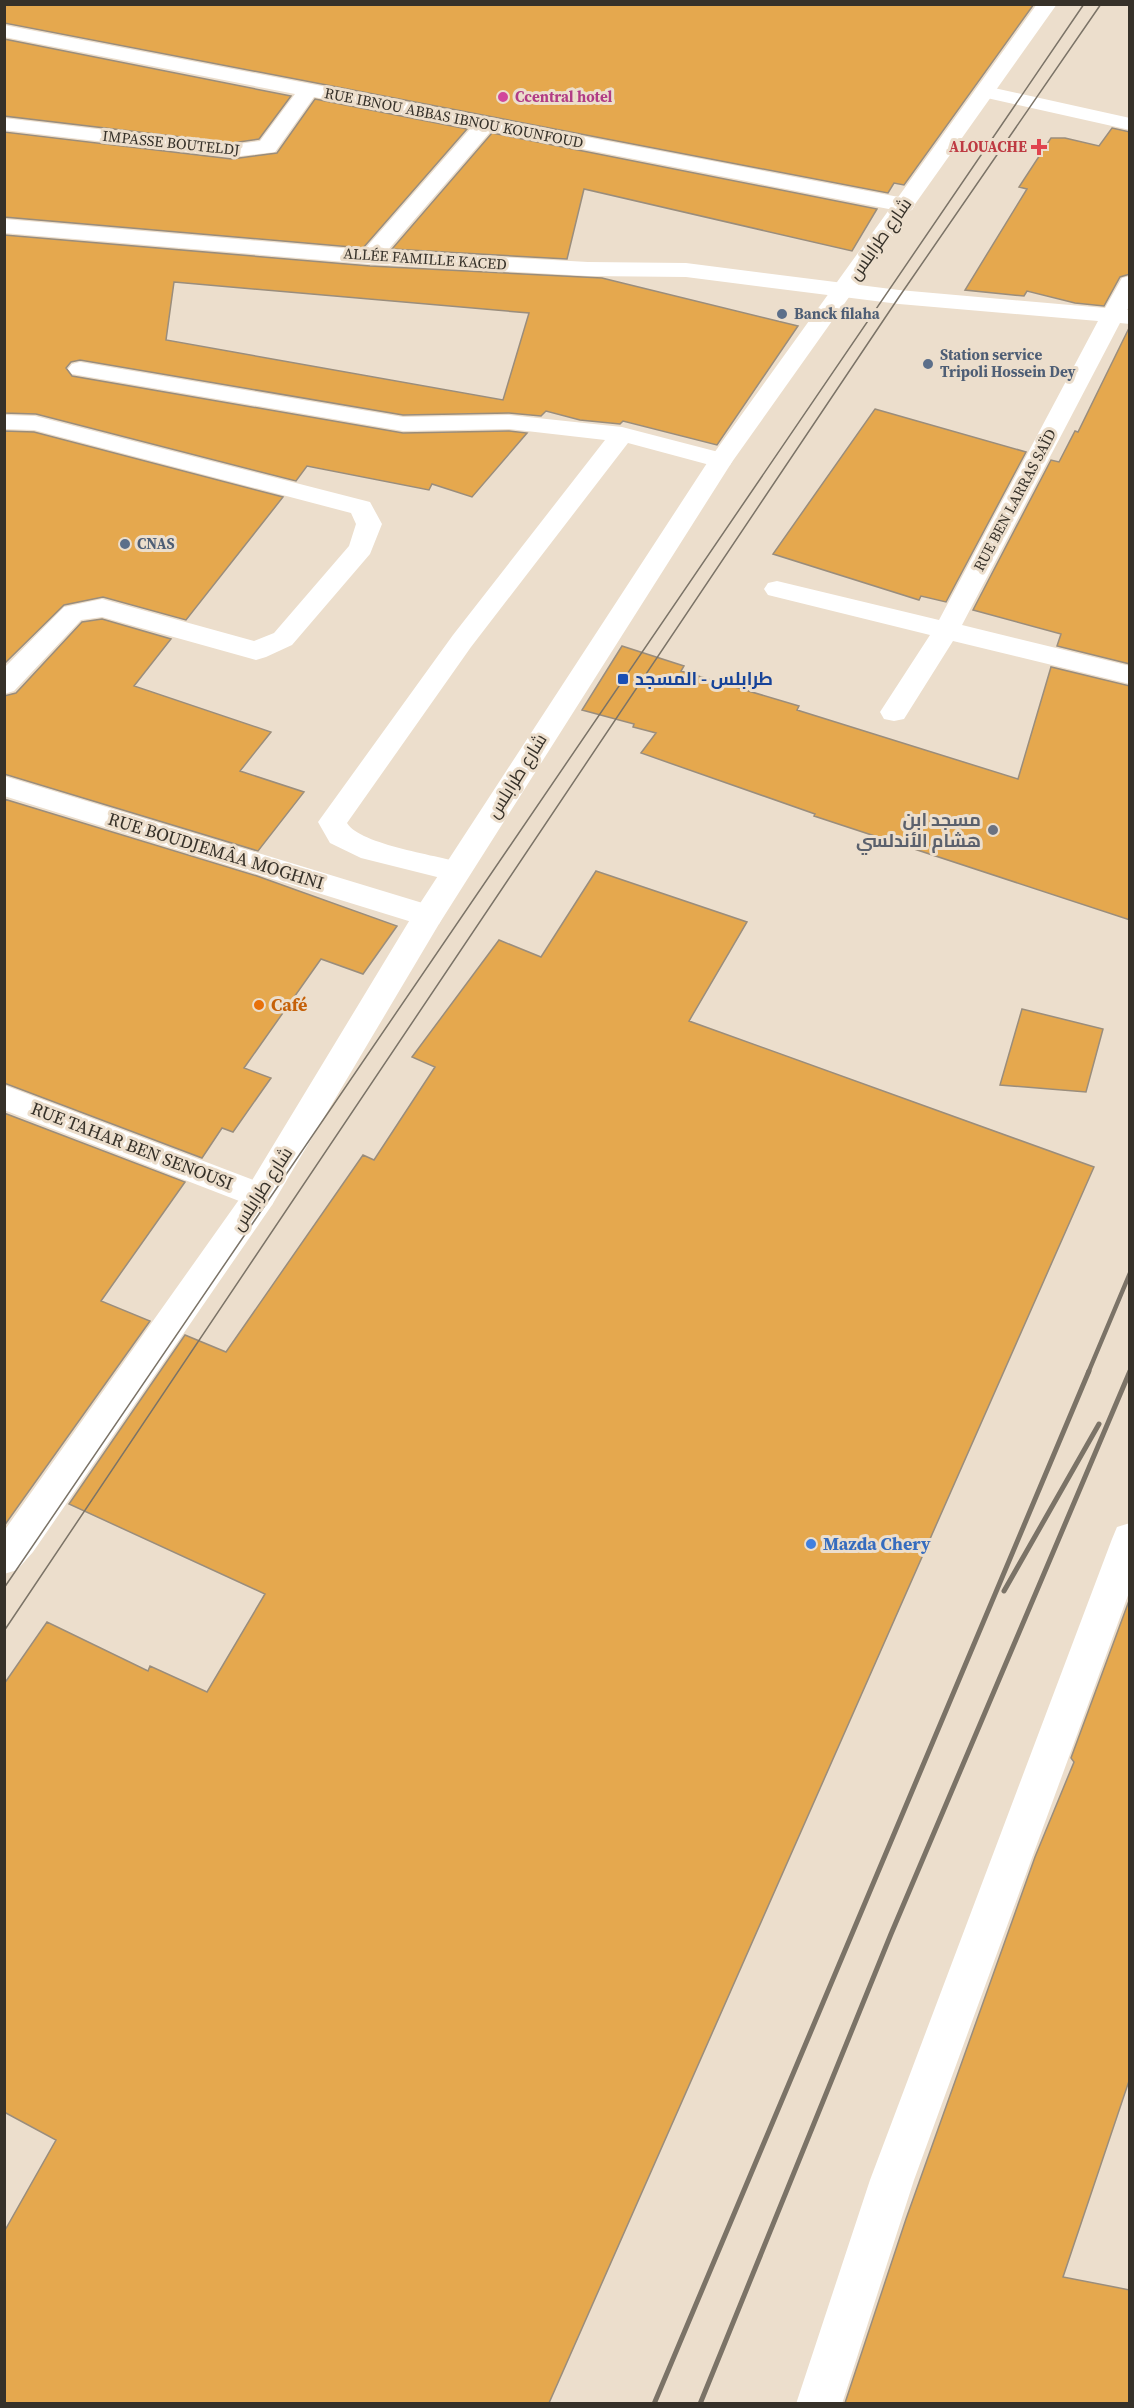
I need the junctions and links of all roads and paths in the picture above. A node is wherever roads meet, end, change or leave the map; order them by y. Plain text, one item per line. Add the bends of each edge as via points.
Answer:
1 (1046, 5) edge
2 (4, 31) edge
3 (309, 89) junction
4 (985, 92) junction
5 (4, 124) edge
6 (486, 124) junction
7 (1130, 124) edge
8 (904, 205) junction
9 (4, 226) edge
10 (370, 257) junction
11 (1130, 283) edge
12 (845, 289) junction
13 (1121, 317) edge
14 (80, 369) dead end
15 (4, 422) edge
16 (622, 434) junction
17 (721, 460) junction
18 (777, 589) dead end
19 (946, 631) junction
20 (1130, 675) edge
21 (4, 685) edge
22 (894, 712) dead end
23 (4, 786) edge
24 (457, 871) junction
25 (428, 916) junction
26 (4, 1097) edge
27 (260, 1196) junction
28 (1130, 1539) edge
29 (10, 1544) edge
30 (819, 2403) edge

1 - 4 street, شارع طرابلس
2 - 3 street, RUE IBNOU ABBAS IBNOU KOUNFOUD
3 - 5 street, IMPASSE BOUTELDJ via 267,147 252,150 232,151
3 - 6 street, RUE IBNOU ABBAS IBNOU KOUNFOUD
4 - 7 street
4 - 8 street, شارع طرابلس
6 - 8 street, RUE IBNOU ABBAS IBNOU KOUNFOUD
6 - 10 street
8 - 12 street, شارع طرابلس
9 - 10 street, ALLÉE FAMILLE KACED
10 - 12 street, ALLÉE FAMILLE KACED via 588,269 686,270
11 - 13 street, RUE BEN LARRAS SAÏD
12 - 13 street, ALLÉE FAMILLE KACED
12 - 17 street, شارع طرابلس
13 - 19 street, RUE BEN LARRAS SAÏD
14 - 16 street via 403,424 509,422
15 - 21 street via 35,423 361,508 369,524 361,548 284,639 256,651 102,608 73,614
16 - 17 street
16 - 24 street via 462,641 332,822 340,836 371,852
17 - 24 street, شارع طرابلس
18 - 19 street
19 - 20 street
19 - 22 street, RUE BEN LARRAS SAÏD
23 - 25 street, RUE BOUDJEMÂA MOGHNI
24 - 25 street, شارع طرابلس
25 - 27 street, شارع طرابلس
26 - 27 street, RUE TAHAR BEN SENOUSI
27 - 29 street, شارع طرابلس
28 - 30 street via 892,2180

